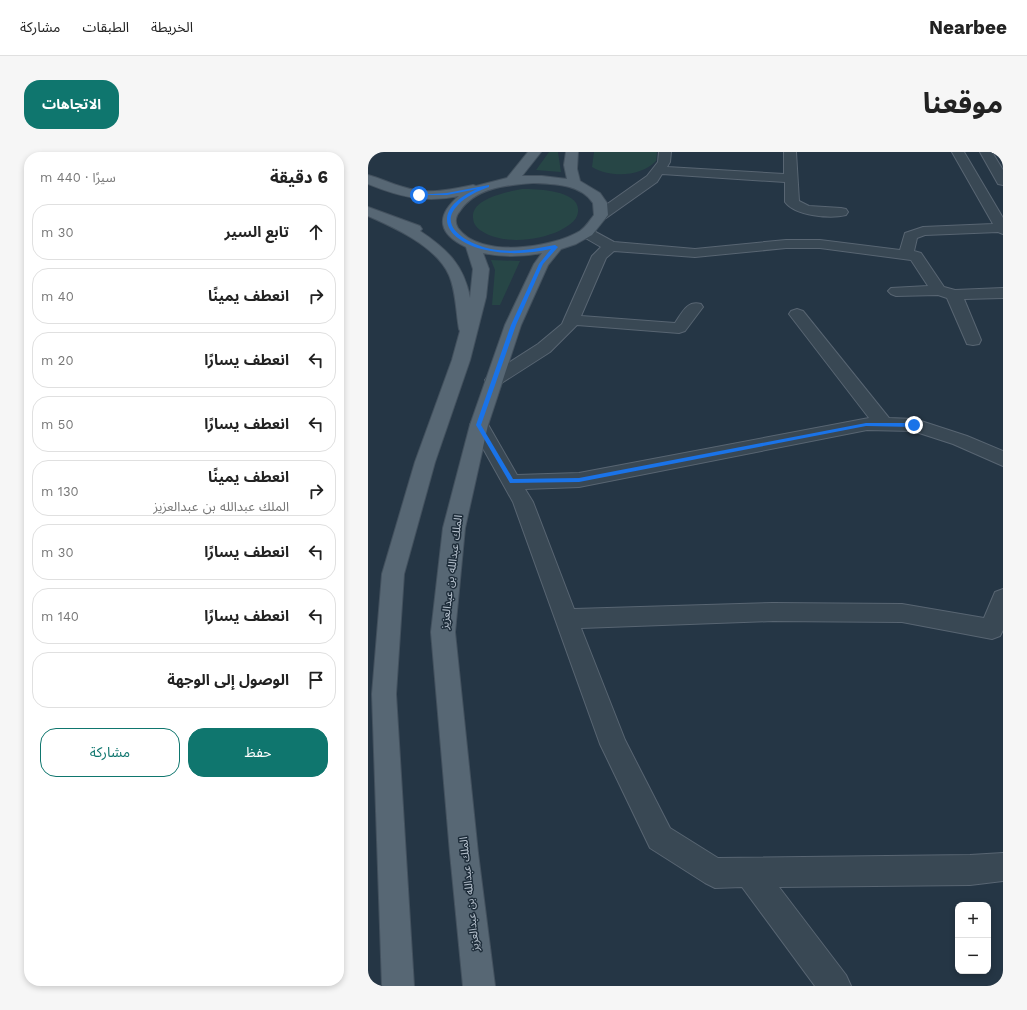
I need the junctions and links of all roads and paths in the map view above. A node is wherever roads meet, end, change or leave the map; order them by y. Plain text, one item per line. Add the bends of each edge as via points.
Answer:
1 (535, 152) edge
2 (572, 152) edge
3 (665, 152) edge
4 (790, 152) edge
5 (950, 152) edge
6 (958, 152) edge
7 (986, 152) edge
8 (659, 170) junction
9 (790, 178) junction
10 (368, 179) edge
11 (511, 180) junction
12 (1003, 181) edge
13 (576, 185) junction
14 (488, 186) junction
15 (368, 211) edge
16 (841, 212) dead end
17 (601, 216) junction
18 (401, 225) junction
19 (1002, 229) edge
20 (587, 233) junction
21 (467, 242) junction
22 (611, 246) junction
23 (555, 247) junction
24 (906, 255) junction
25 (896, 291) dead end
26 (946, 292) junction
27 (1003, 293) edge
28 (695, 308) dead end
29 (797, 314) dead end
30 (572, 320) junction
31 (468, 333) junction
32 (973, 340) dead end
33 (494, 380) junction
34 (883, 424) junction
35 (479, 425) junction
36 (1003, 459) edge
37 (512, 482) junction
38 (1003, 598) edge
39 (567, 619) junction
40 (1003, 867) edge
41 (749, 872) junction
42 (398, 986) edge
43 (479, 986) edge
44 (835, 986) edge

1 - 11 main road
2 - 13 main road via 570,164
3 - 8 street via 664,162
4 - 9 street
5 - 6 street
6 - 19 street
7 - 12 street
8 - 9 street
8 - 17 street via 652,179
9 - 16 street via 792,202 797,207
10 - 14 main road via 388,188 419,195 447,194
11 - 13 main road via 557,180
11 - 14 main road
13 - 17 main road via 592,193 600,204
14 - 21 main road via 469,194 455,205 449,217 450,228
15 - 18 main road
17 - 20 main road
18 - 21 main road
18 - 31 main road via 424,240 444,258 457,275
19 - 24 street via 923,231 910,236
20 - 22 street
20 - 23 main road
21 - 23 main road via 491,250 512,252
21 - 31 main road via 481,269 478,297
22 - 24 street via 695,253 786,244 820,244
22 - 30 street via 599,256
23 - 33 main road, الملك عبدالله بن عبدالعزيز via 541,264 514,325
24 - 26 street via 916,256
25 - 26 street
26 - 27 street
26 - 32 street
28 - 30 street via 679,328
29 - 34 street
30 - 33 street via 569,326 544,348
31 - 42 main road via 425,462 393,574 384,694
33 - 35 main road, الملك عبدالله بن عبدالعزيز
34 - 36 street via 914,425 960,440
34 - 37 street via 866,424 579,480
35 - 37 street
35 - 43 main road, الملك عبدالله بن عبدالعزيز via 454,528 443,632
37 - 39 street via 523,502
38 - 39 street via 992,629 902,613 773,612
39 - 41 street via 613,744 660,838 715,872
40 - 41 street via 970,870
41 - 44 street

